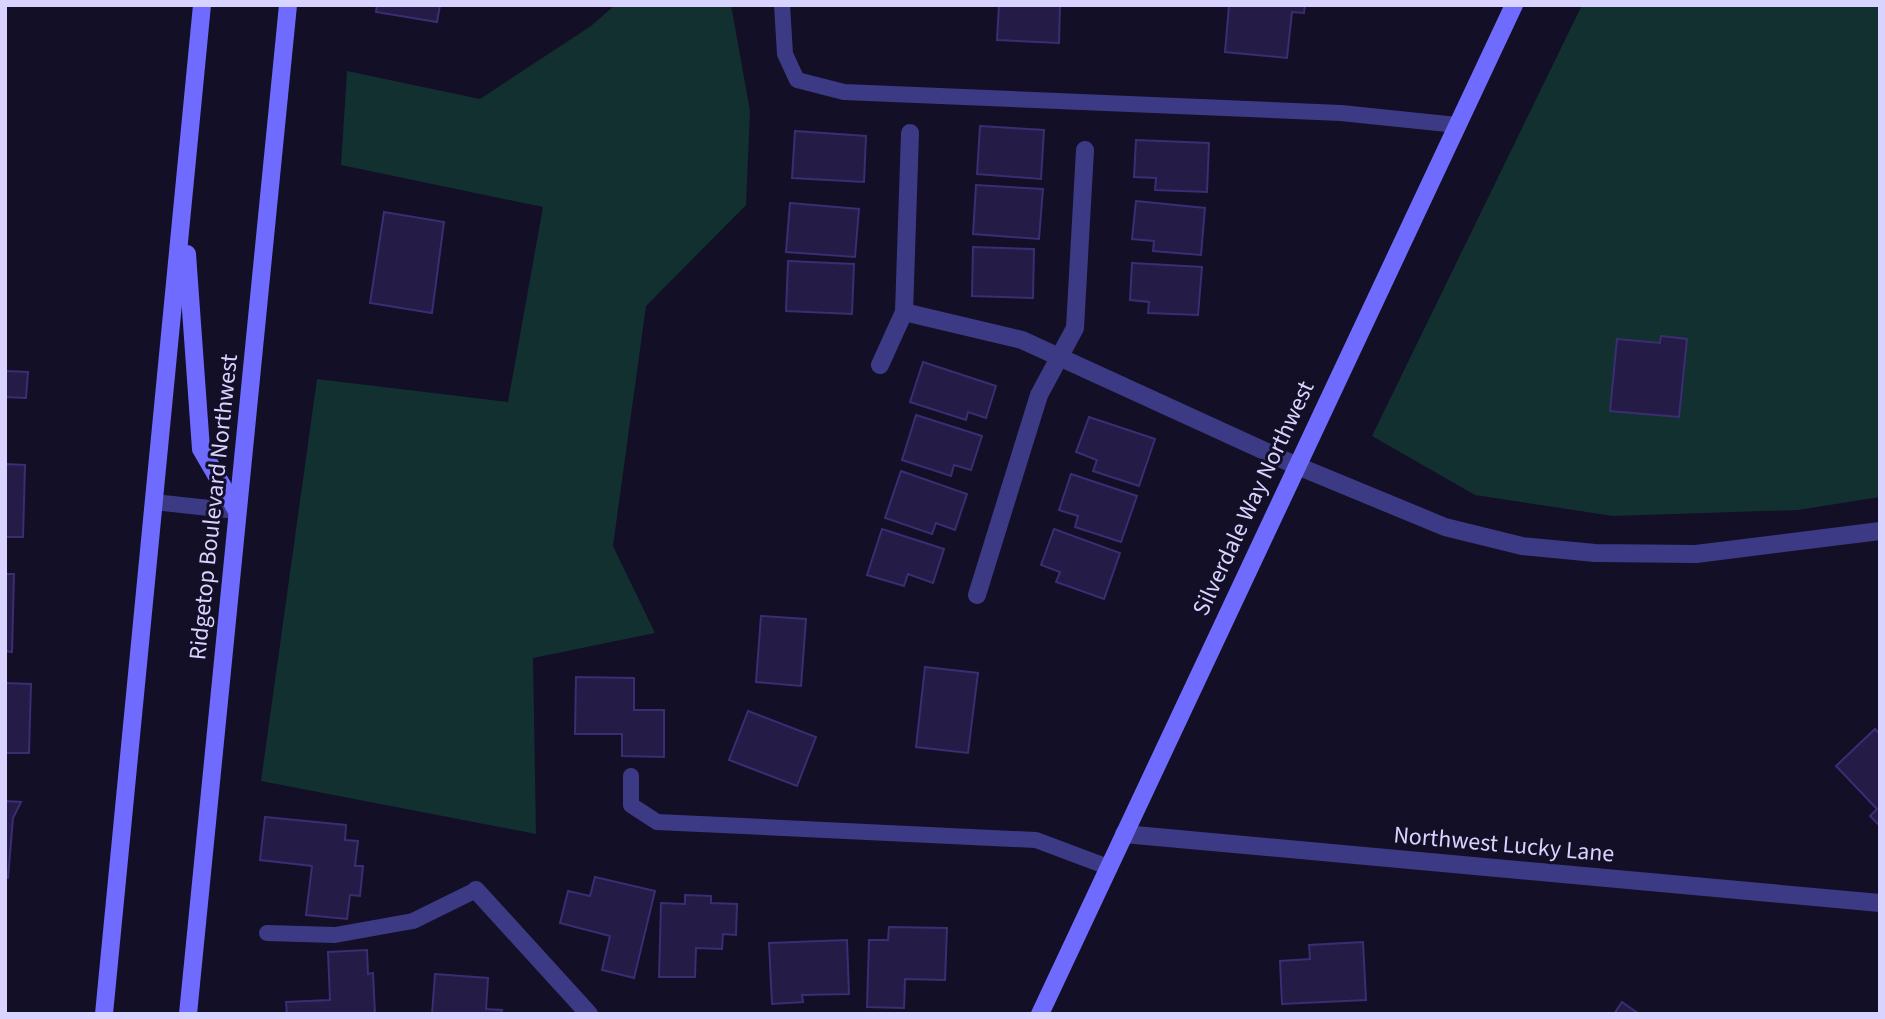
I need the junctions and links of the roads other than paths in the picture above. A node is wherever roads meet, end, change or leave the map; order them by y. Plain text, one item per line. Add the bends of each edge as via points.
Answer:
1 (202, 5) edge
2 (288, 5) edge
3 (782, 5) edge
4 (1514, 5) edge
5 (1457, 125) junction
6 (910, 133) dead end
7 (1085, 150) dead end
8 (184, 198) junction
9 (904, 312) junction
10 (1061, 355) junction
11 (880, 365) dead end
12 (1295, 464) junction
13 (154, 502) junction
14 (237, 511) junction
15 (1880, 531) edge
16 (977, 595) dead end
17 (631, 776) dead end
18 (1124, 834) junction
19 (1108, 867) junction
20 (475, 890) joint
21 (1880, 903) edge
22 (267, 933) dead end
23 (104, 1014) edge
24 (188, 1014) edge
25 (589, 1014) edge
26 (1040, 1014) edge

1 - 8 main road
2 - 14 main road, Ridgetop Boulevard Northwest
3 - 5 lane via 785,54 797,80 844,92 1341,113
4 - 5 main road, Silverdale Way Northwest
5 - 12 main road, Silverdale Way Northwest
6 - 9 street
7 - 10 street via 1076,328
8 - 13 main road
8 - 14 main road via 201,449
9 - 10 street via 1022,340
9 - 11 street
10 - 12 street
10 - 16 street via 1039,395
12 - 15 street via 1445,527 1522,546 1696,554
12 - 18 main road, Silverdale Way Northwest
13 - 14 lane
13 - 23 main road
14 - 24 main road, Ridgetop Boulevard Northwest
17 - 19 lane via 631,804 657,822 1036,840
18 - 19 main road, Silverdale Way Northwest
18 - 21 street, Northwest Lucky Lane
19 - 26 main road, Silverdale Way Northwest
20 - 22 lane via 413,921 335,935
20 - 25 street

